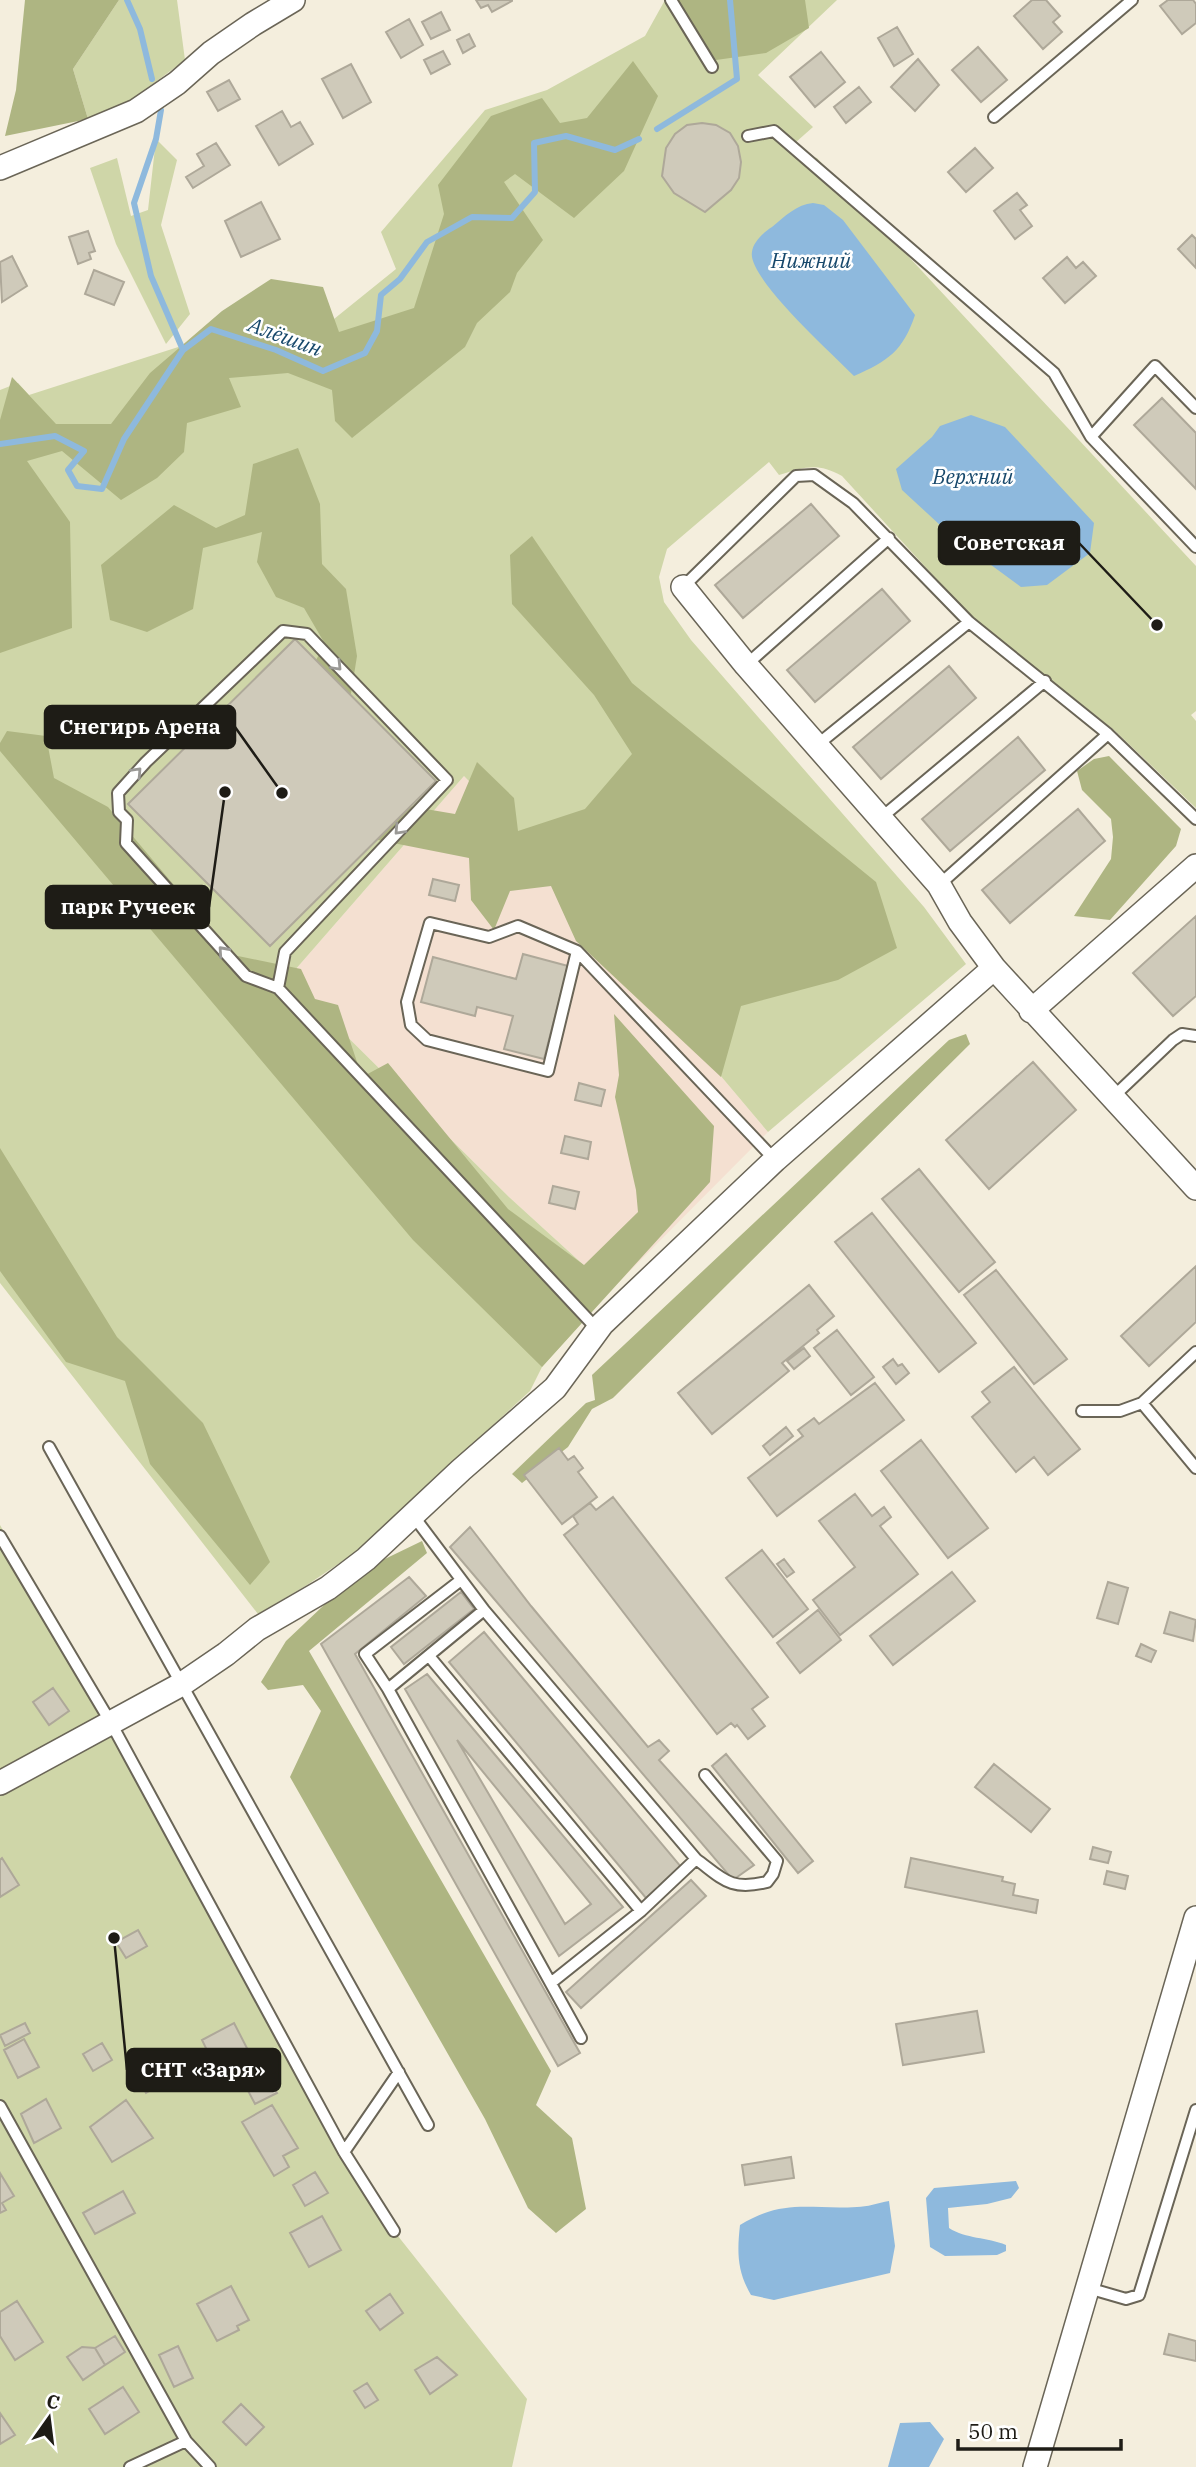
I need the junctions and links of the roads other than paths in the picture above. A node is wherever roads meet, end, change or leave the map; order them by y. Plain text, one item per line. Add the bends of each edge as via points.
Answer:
1 (293, 0) edge
2 (671, 0) edge
3 (1132, 0) edge
4 (712, 68) dead end
5 (994, 117) dead end
6 (748, 136) dead end
7 (0, 168) edge
8 (1196, 408) edge
9 (1091, 437) junction
10 (889, 538) junction
11 (1196, 547) edge
12 (682, 587) joint
13 (970, 622) junction
14 (746, 665) junction
15 (1045, 681) junction
16 (1108, 734) junction
17 (817, 745) junction
18 (882, 817) junction
19 (1196, 819) edge
20 (1195, 868) edge
21 (939, 885) junction
22 (577, 951) junction
23 (994, 968) junction
24 (278, 988) junction
25 (1031, 1011) junction
26 (1196, 1036) edge
27 (1112, 1098) junction
28 (775, 1160) junction
29 (1196, 1188) edge
30 (597, 1329) junction
31 (1196, 1352) edge
32 (1142, 1403) junction
33 (1082, 1411) dead end
34 (49, 1447) dead end
35 (1196, 1468) edge
36 (412, 1514) junction
37 (0, 1536) edge
38 (461, 1580) junction
39 (484, 1610) junction
40 (429, 1656) junction
41 (182, 1684) junction
42 (388, 1689) junction
43 (111, 1723) junction
44 (705, 1775) dead end
45 (0, 1783) edge
46 (696, 1859) junction
47 (640, 1911) junction
48 (1196, 1918) edge
49 (552, 1982) junction
50 (581, 2038) dead end
51 (399, 2072) junction
52 (0, 2106) edge
53 (1196, 2110) edge
54 (428, 2125) dead end
55 (344, 2152) junction
56 (394, 2231) dead end
57 (1088, 2288) junction
58 (186, 2441) junction
59 (130, 2467) edge
60 (210, 2467) edge
61 (1035, 2467) edge

1 - 7 street via 253,23 136,111
2 - 4 lane
3 - 5 lane
6 - 9 lane via 774,131 1054,373
8 - 9 lane via 1155,366
9 - 11 lane
10 - 12 lane via 853,503 814,475 796,476
10 - 13 lane
10 - 14 lane
12 - 14 street
13 - 15 lane
13 - 17 lane
14 - 17 street
15 - 16 lane
15 - 18 lane
16 - 19 lane
16 - 21 lane
17 - 18 street
18 - 21 street
20 - 25 street
21 - 23 street
22 - 22 lane via 518,926 489,937 430,923 407,1002 411,1025 427,1040 548,1071
22 - 28 lane
23 - 25 street
23 - 28 street
24 -> 24 lane via 246,976 126,843 127,820 119,812 118,793 283,631 307,634 447,780 285,952
24 - 30 lane
25 - 27 street
26 - 27 lane via 1182,1034 1173,1040
27 - 29 street
28 - 30 street
30 - 36 street via 555,1388
31 - 32 lane
32 - 33 lane via 1120,1411
32 - 35 lane
34 - 41 lane
36 - 38 lane
36 - 41 street via 328,1588 257,1629
37 - 43 lane
38 - 39 lane
38 - 42 lane via 365,1654
39 - 40 lane
39 - 46 lane
40 - 42 lane
40 - 47 lane
41 - 43 street
41 - 51 lane
42 - 49 lane
43 - 45 street
43 - 55 lane
44 - 46 lane via 777,1861 767,1882 742,1886 730,1885
46 - 47 lane
47 - 49 lane
48 - 57 street
49 - 50 lane
51 - 54 lane
51 - 55 lane
52 - 58 lane
53 - 57 lane via 1139,2295 1126,2300
55 - 56 lane
57 - 61 street
58 - 59 lane
58 - 60 lane

